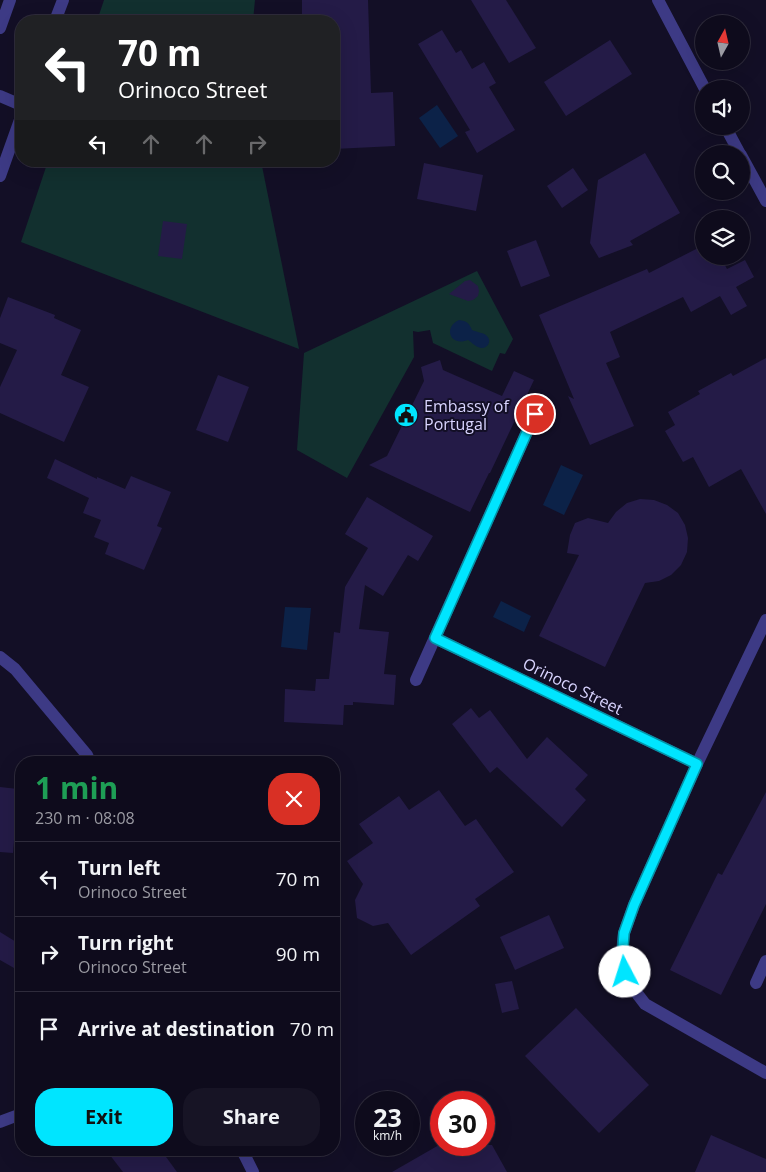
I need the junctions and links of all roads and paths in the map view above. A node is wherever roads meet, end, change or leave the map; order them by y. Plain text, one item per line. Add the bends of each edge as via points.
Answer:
1 (10, 0) edge
2 (63, 0) edge
3 (658, 0) edge
4 (57, 15) edge
5 (0, 28) edge
6 (700, 80) edge
7 (0, 96) edge
8 (15, 102) edge
9 (15, 134) edge
10 (750, 171) edge
11 (0, 176) edge
12 (766, 201) edge
13 (535, 414) dead end
14 (766, 620) edge
15 (435, 638) junction
16 (0, 657) edge
17 (416, 680) dead end
18 (87, 756) edge
19 (697, 764) junction
20 (766, 961) edge
21 (756, 983) dead end
22 (766, 1073) edge
23 (15, 1116) edge
24 (0, 1122) edge
25 (245, 1156) edge
26 (253, 1172) edge

1 - 5 street
2 - 4 street
3 - 6 street
7 - 8 street
9 - 11 street
10 - 12 street
13 - 15 street
14 - 19 street
15 - 17 street
15 - 19 street, Orinoco Street
16 - 18 street via 15,668
19 - 22 street via 634,905 624,933 622,961 629,983 645,1004
20 - 21 street
23 - 24 street
25 - 26 street

